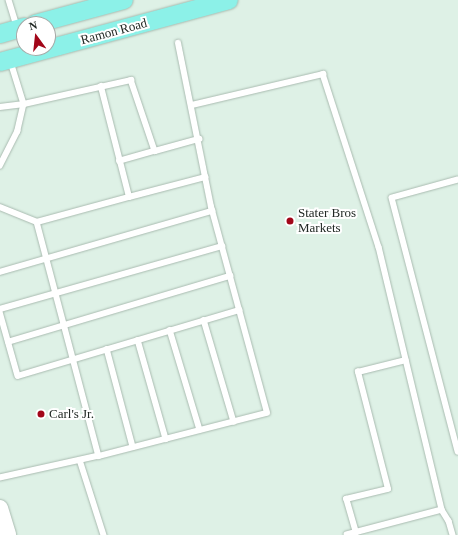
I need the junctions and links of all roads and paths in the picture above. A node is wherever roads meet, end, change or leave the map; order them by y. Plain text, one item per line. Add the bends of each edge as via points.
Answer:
1 (9, 0) edge
2 (124, 0) edge
3 (229, 0) edge
4 (16, 16) edge
5 (56, 18) edge
6 (16, 29) edge
7 (0, 34) edge
8 (178, 43) dead end
9 (5, 61) edge
10 (101, 87) junction
11 (24, 104) junction
12 (192, 105) junction
13 (0, 107) edge
14 (199, 139) junction
15 (5, 140) dead end
16 (12, 143) junction
17 (154, 151) junction
18 (2, 159) edge
19 (119, 161) junction
20 (0, 166) edge
21 (206, 177) junction
22 (458, 180) edge
23 (129, 197) junction
24 (0, 207) edge
25 (212, 211) junction
26 (37, 222) junction
27 (222, 246) junction
28 (46, 258) junction
29 (0, 272) edge
30 (230, 276) junction
31 (56, 295) junction
32 (0, 310) edge
33 (240, 310) junction
34 (204, 320) junction
35 (64, 326) junction
36 (170, 330) junction
37 (138, 340) junction
38 (8, 342) junction
39 (106, 349) junction
40 (74, 360) junction
41 (406, 360) junction
42 (234, 422) junction
43 (200, 430) junction
44 (166, 439) junction
45 (134, 447) junction
46 (458, 452) edge
47 (100, 456) junction
48 (80, 460) junction
49 (0, 478) edge
50 (0, 508) edge
51 (442, 510) junction
52 (356, 533) junction
53 (8, 535) edge
54 (104, 535) edge
55 (346, 535) edge
56 (453, 535) edge

1 - 4 lane
2 - 5 main road
3 - 9 main road, Ramon Road
6 - 7 main road
8 - 12 lane
9 - 11 lane
10 - 11 lane
10 - 17 lane via 131,80
10 - 19 lane
11 - 13 lane
11 - 16 lane via 20,124
12 - 14 lane
12 - 41 lane via 323,74 379,247
14 - 17 lane
14 - 21 lane
15 - 16 lane
16 - 18 lane
17 - 19 lane
18 - 20 lane
19 - 23 lane
21 - 23 lane
21 - 25 lane
22 - 46 lane via 392,198
23 - 26 lane
24 - 26 lane
25 - 27 lane
25 - 28 lane
26 - 28 lane
27 - 30 lane
27 - 31 lane
28 - 29 lane
28 - 31 lane
30 - 33 lane
30 - 35 lane
31 - 32 lane
31 - 35 lane
32 - 38 lane
33 - 34 lane
33 - 42 lane via 267,414
34 - 36 lane
34 - 42 lane
35 - 38 lane
35 - 40 lane
36 - 37 lane
36 - 43 lane
37 - 39 lane
37 - 44 lane
38 - 40 lane via 18,376
39 - 40 lane
39 - 45 lane
40 - 47 lane
41 - 51 lane
41 - 52 lane via 358,372 388,489 346,499
42 - 43 lane
43 - 44 lane
44 - 45 lane
45 - 47 lane
47 - 48 lane
48 - 49 lane
48 - 54 lane
50 - 53 main road
51 - 52 lane
51 - 56 lane
52 - 55 lane

